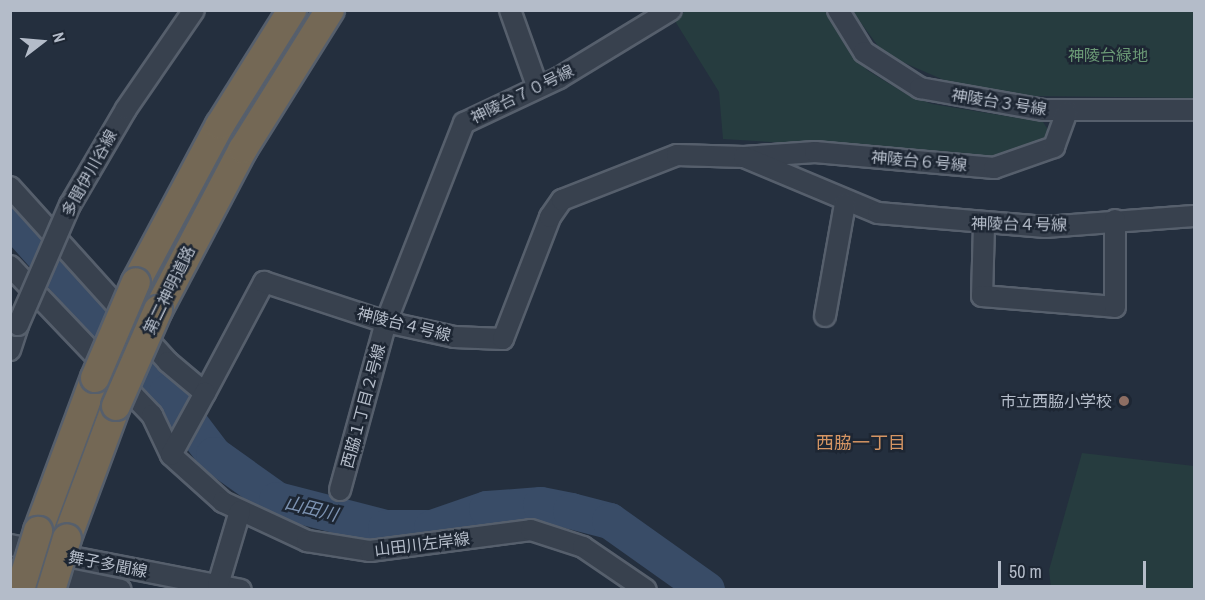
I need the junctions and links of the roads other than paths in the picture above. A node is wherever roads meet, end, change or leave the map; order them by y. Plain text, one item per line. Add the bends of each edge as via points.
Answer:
1 (194, 10) edge
2 (292, 10) edge
3 (330, 10) edge
4 (510, 10) edge
5 (671, 10) edge
6 (838, 10) edge
7 (537, 86) junction
8 (1194, 110) edge
9 (1067, 112) junction
10 (744, 157) junction
11 (10, 187) edge
12 (845, 204) junction
13 (1194, 216) edge
14 (1115, 220) junction
15 (984, 225) junction
16 (10, 266) edge
17 (825, 316) dead end
18 (386, 321) junction
19 (10, 350) edge
20 (205, 393) junction
21 (171, 455) junction
22 (340, 490) dead end
23 (240, 511) junction
24 (10, 545) edge
25 (10, 567) edge
26 (135, 569) junction
27 (218, 585) junction
28 (20, 590) edge
29 (51, 590) edge
30 (121, 590) edge
31 (129, 590) edge
32 (241, 590) edge
33 (646, 590) edge

1 - 19 street, 多聞伊川谷線, bridge via 126,109 70,205
2 - 28 highway, 第二神明道路, bridge via 220,125 136,282 95,378
3 - 29 highway, 第二神明道路, bridge via 249,139 158,310 116,406
4 - 7 street
5 - 7 street, 神陵台７０号線
6 - 9 street, 神陵台３号線 via 864,52 920,88
7 - 18 street, 神陵台７０号線 via 464,123
8 - 9 street, 神陵台３号線
9 - 10 street, 神陵台６号線 via 1054,147 994,168 815,152
10 - 12 street, 神陵台４号線
10 - 18 street, 神陵台４号線 via 677,155 562,200 550,217 503,339 454,337
11 - 20 street via 168,362
12 - 15 street, 神陵台４号線 via 878,213
12 - 17 street
13 - 14 street, 神陵台４号線
14 - 15 street, 神陵台４号線 via 1045,227
14 - 15 street via 1115,307 982,296
16 - 21 street, 山田川左岸線 via 152,415
18 - 20 street, 神陵台４号線 via 264,282
18 - 22 street, 西脇１丁目２号線
20 - 21 street
21 - 23 street, 山田川左岸線
23 - 27 street
23 - 33 street, 山田川左岸線 via 307,541 370,551 531,530 583,547
24 - 26 street, 舞子多聞線
25 - 30 street, 舞子多聞線
26 - 27 street, 舞子多聞線
26 - 31 street
27 - 32 street, 舞子多聞線

